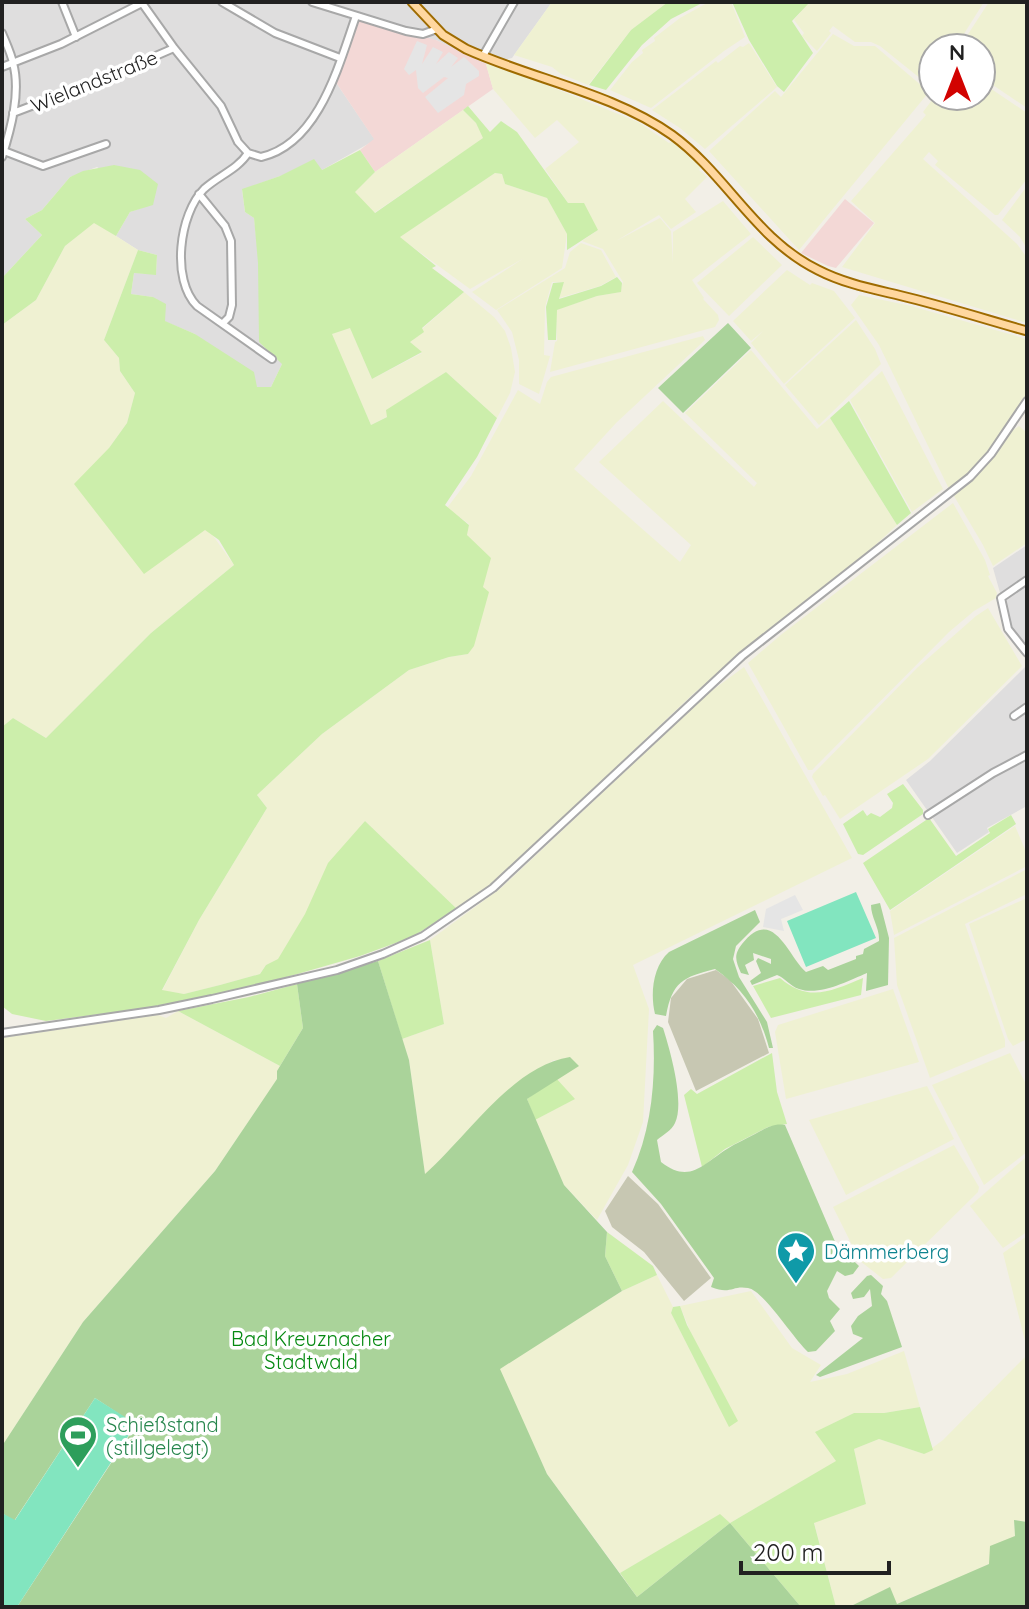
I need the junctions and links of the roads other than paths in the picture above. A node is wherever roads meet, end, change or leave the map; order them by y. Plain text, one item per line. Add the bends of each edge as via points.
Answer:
1 (62, 2) edge
2 (222, 2) edge
3 (312, 2) edge
4 (412, 2) edge
5 (514, 2) edge
6 (142, 3) edge
7 (356, 16) junction
8 (428, 20) junction
9 (437, 29) junction
10 (2, 33) edge
11 (418, 34) junction
12 (76, 37) junction
13 (174, 48) junction
14 (483, 56) junction
15 (340, 58) junction
16 (13, 63) junction
17 (2, 67) edge
18 (13, 113) junction
19 (106, 144) dead end
20 (248, 153) junction
21 (3, 154) edge
22 (199, 194) junction
23 (223, 323) junction
24 (1027, 331) edge
25 (272, 359) dead end
26 (1027, 401) edge
27 (1027, 580) edge
28 (1027, 653) edge
29 (1027, 707) edge
30 (1014, 716) dead end
31 (1027, 755) edge
32 (928, 815) dead end
33 (2, 1033) edge

1 - 12 street
2 - 15 street via 275,33
3 - 7 street
4 - 8 main road
5 - 14 street
6 - 12 street
6 - 13 street
7 - 11 street
7 - 15 street
8 - 9 main road
8 - 11 street via 427,29
9 - 11 street
9 - 14 main road
10 - 16 street
12 - 16 street
13 - 18 street, Wielandstraße
13 - 20 street via 221,106
14 - 24 main road via 660,127 697,156 773,240 817,270
15 - 20 street via 317,111 298,135 266,156
16 - 17 street
16 - 18 street
18 - 21 street
19 - 21 street via 43,166
20 - 22 street
22 - 23 street via 231,241 232,305
22 - 23 street via 183,231 183,281 192,302
23 - 25 street
26 - 33 street via 970,477 742,656 493,888 435,929 383,954 322,973 159,1010
27 - 28 street via 1001,598 1008,629
29 - 30 street
31 - 32 street

